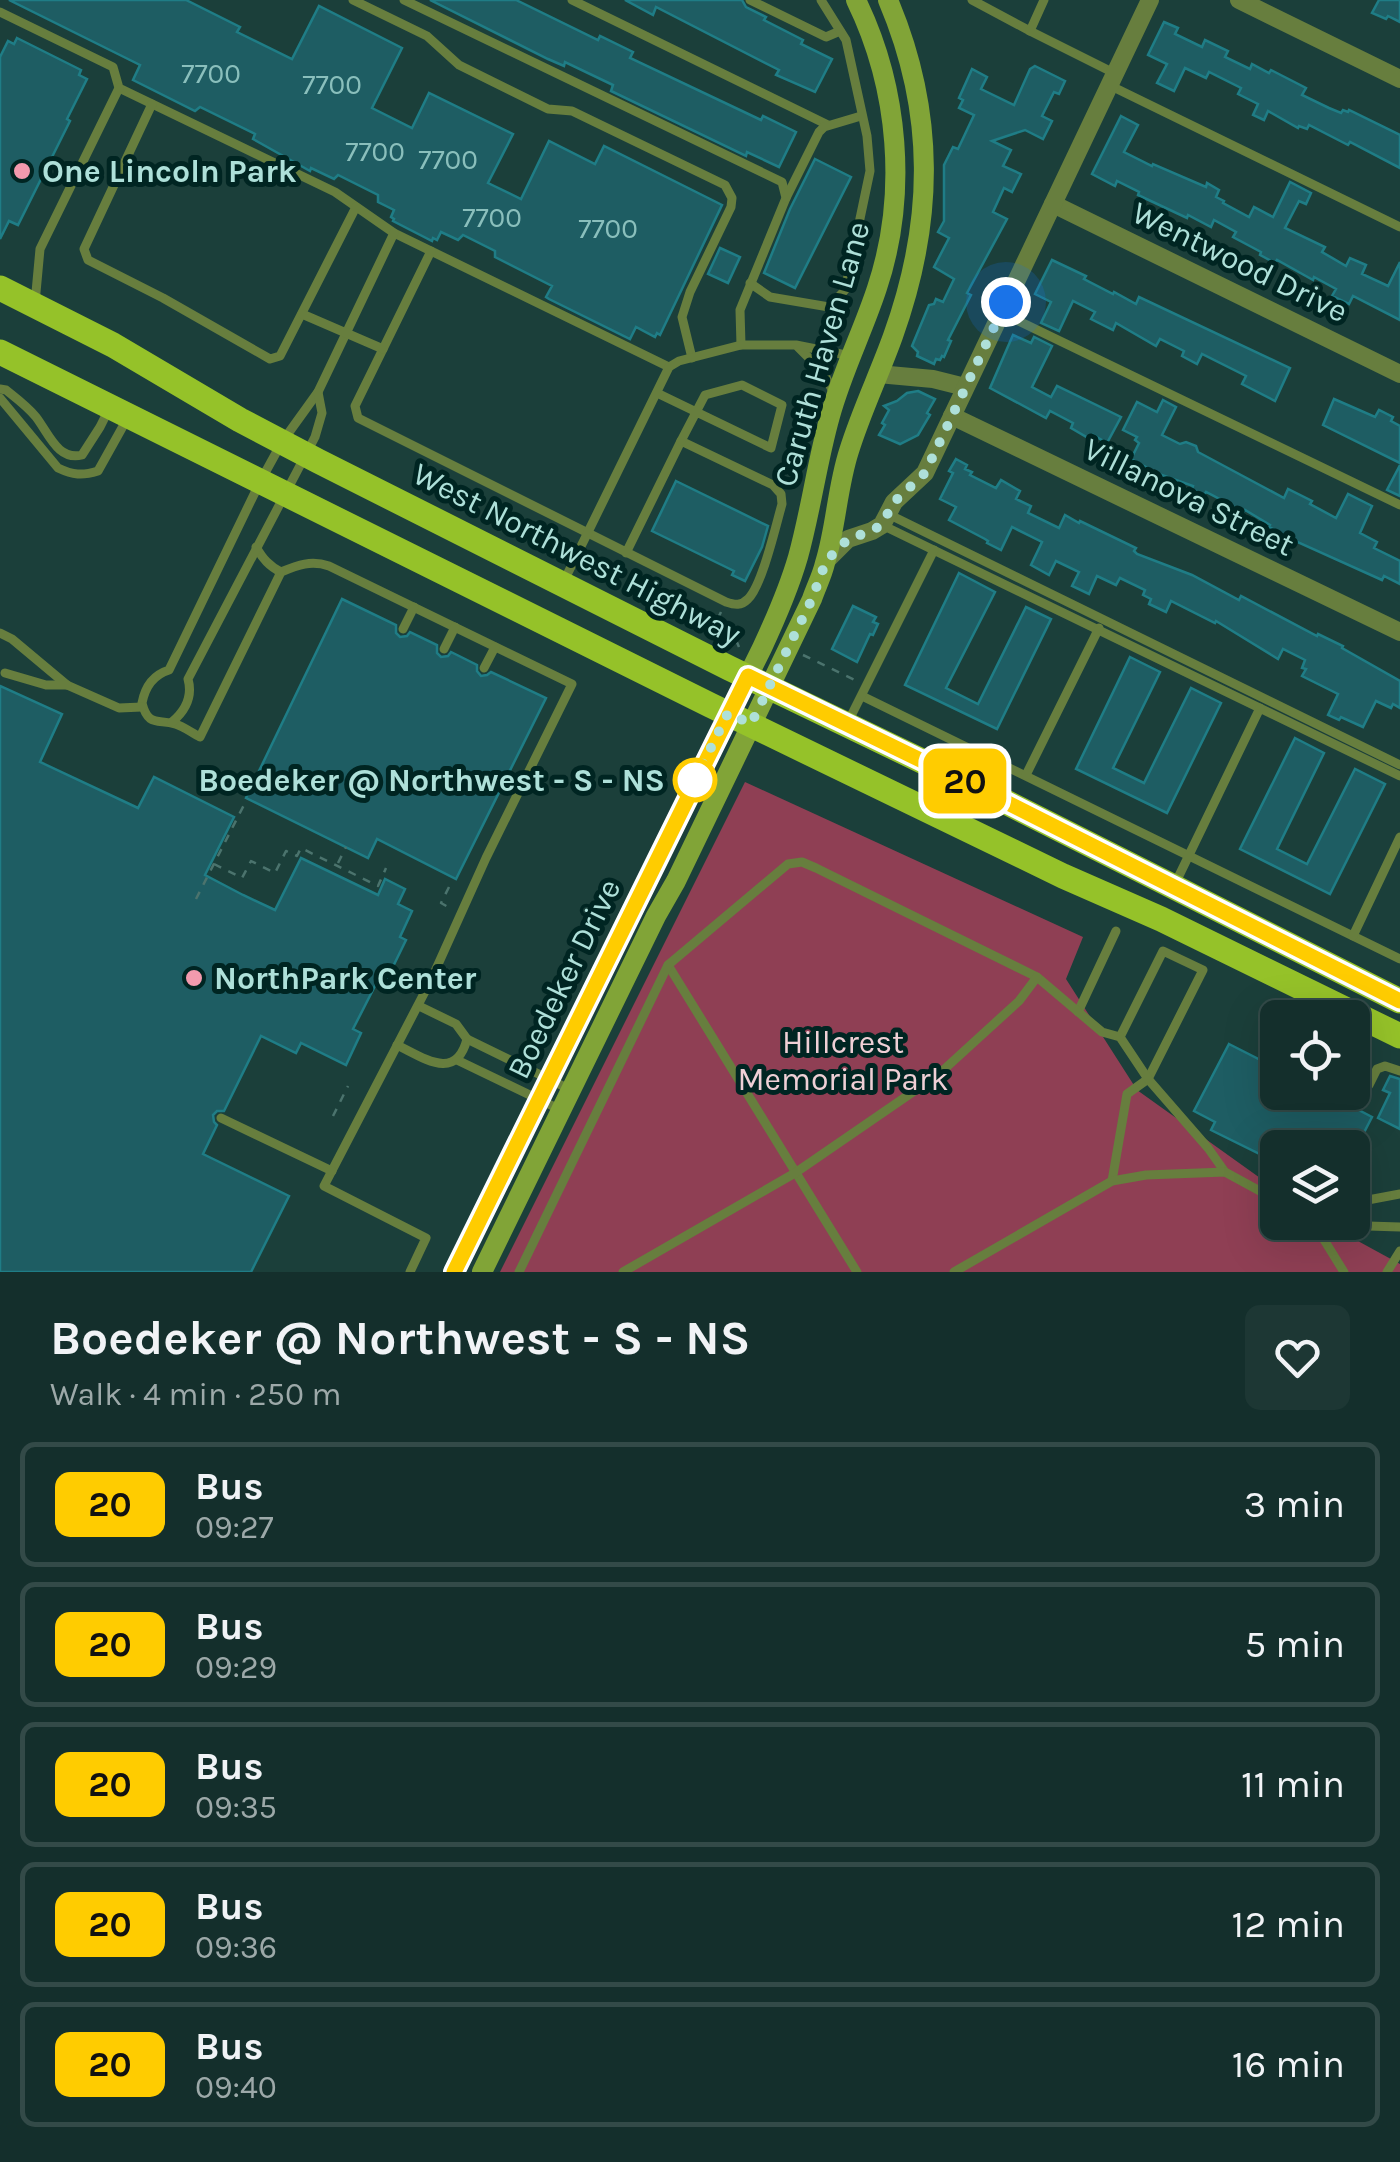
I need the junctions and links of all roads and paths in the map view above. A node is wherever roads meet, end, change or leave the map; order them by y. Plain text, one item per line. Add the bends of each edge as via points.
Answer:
1 (353, 0) edge
2 (404, 0) edge
3 (572, 0) edge
4 (750, 0) edge
5 (822, 0) edge
6 (856, 0) edge
7 (888, 0) edge
8 (972, 0) edge
9 (1044, 0) edge
10 (1150, 0) edge
11 (1239, 0) edge
12 (0, 12) edge
13 (840, 31) junction
14 (1030, 31) junction
15 (119, 55) dead end
16 (112, 68) junction
17 (1112, 79) junction
18 (1400, 79) edge
19 (119, 88) junction
20 (152, 104) junction
21 (862, 116) junction
22 (828, 126) junction
23 (786, 198) junction
24 (1053, 204) junction
25 (356, 207) junction
26 (1400, 227) edge
27 (394, 233) junction
28 (431, 252) junction
29 (750, 283) junction
30 (0, 288) edge
31 (34, 305) junction
32 (1000, 312) junction
33 (302, 314) junction
34 (346, 333) junction
35 (894, 334) junction
36 (741, 344) junction
37 (796, 346) junction
38 (383, 349) junction
39 (0, 352) edge
40 (851, 356) junction
41 (692, 358) junction
42 (669, 367) junction
43 (1400, 374) edge
44 (868, 377) junction
45 (965, 387) junction
46 (0, 390) edge
47 (318, 392) junction
48 (657, 392) junction
49 (835, 396) junction
50 (0, 398) edge
51 (695, 411) junction
52 (119, 412) junction
53 (952, 416) junction
54 (680, 441) junction
55 (282, 442) junction
56 (306, 454) junction
57 (272, 487) junction
58 (1400, 506) edge
59 (885, 519) junction
60 (587, 534) junction
61 (256, 547) junction
62 (934, 550) junction
63 (626, 553) junction
64 (826, 561) junction
65 (282, 572) junction
66 (562, 583) junction
67 (726, 602) junction
68 (414, 607) junction
69 (455, 627) junction
70 (1099, 628) junction
71 (403, 629) dead end
72 (1400, 632) edge
73 (0, 633) edge
74 (494, 647) junction
75 (738, 647) dead end
76 (444, 649) dead end
77 (798, 653) dead end
78 (484, 668) dead end
79 (169, 670) junction
80 (5, 674) dead end
81 (188, 679) junction
82 (856, 680) dead end
83 (758, 682) junction
84 (67, 685) junction
85 (862, 696) junction
86 (142, 708) junction
87 (1260, 708) junction
88 (740, 719) junction
89 (172, 722) junction
90 (847, 725) junction
91 (1400, 765) edge
92 (1026, 775) junction
93 (1400, 776) edge
94 (247, 798) dead end
95 (1400, 837) edge
96 (346, 846) dead end
97 (1188, 856) junction
98 (214, 864) junction
99 (336, 865) junction
100 (386, 868) dead end
101 (449, 886) dead end
102 (1173, 886) junction
103 (196, 899) dead end
104 (441, 904) dead end
105 (1116, 930) dead end
106 (1353, 936) junction
107 (1400, 959) edge
108 (668, 964) junction
109 (1037, 977) junction
110 (1400, 1001) edge
111 (418, 1006) junction
112 (1078, 1012) junction
113 (1400, 1036) edge
114 (1120, 1038) junction
115 (467, 1039) junction
116 (397, 1045) junction
117 (457, 1060) junction
118 (1400, 1071) edge
119 (548, 1079) junction
120 (1148, 1079) junction
121 (1370, 1083) edge
122 (348, 1086) dead end
123 (570, 1090) junction
124 (538, 1100) junction
125 (561, 1110) junction
126 (333, 1116) dead end
127 (221, 1118) dead end
128 (332, 1171) junction
129 (1225, 1172) junction
130 (795, 1173) junction
131 (1112, 1182) junction
132 (1260, 1191) edge
133 (1400, 1194) edge
134 (1370, 1200) edge
135 (1370, 1226) edge
136 (1400, 1227) edge
137 (1324, 1240) edge
138 (1400, 1251) edge
139 (410, 1272) edge
140 (454, 1272) edge
141 (482, 1272) edge
142 (520, 1272) edge
143 (623, 1272) edge
144 (857, 1272) edge
145 (954, 1272) edge
146 (1344, 1272) edge
147 (1388, 1272) edge

1 - 41 lane via 427,36 459,66 548,108 572,111 725,186 731,207 682,317
2 - 23 lane via 782,182
3 - 22 lane
4 - 13 lane via 826,37
5 - 13 lane
6 - 40 main road, Caruth Haven Lane via 886,84 896,173 879,283
7 - 35 main road, Caruth Haven Lane via 912,66 924,156 918,238
8 - 14 lane
9 - 14 lane
10 - 17 street
11 - 18 street
12 - 16 lane
13 - 21 lane
14 - 17 lane
15 - 16 lane
16 - 19 lane
17 - 24 street
17 - 26 lane
19 - 20 lane
19 - 31 lane via 40,249
20 - 25 lane
20 - 33 lane via 84,249 88,260 270,359 280,356
21 - 22 lane
21 - 29 lane via 870,170 844,290 829,307 770,298
22 - 23 lane
23 - 29 lane
24 - 32 street
24 - 43 street, Wentwood Drive
25 - 27 lane
25 - 33 lane
27 - 28 lane
27 - 34 lane
28 - 38 lane
28 - 42 lane
29 - 36 lane via 740,310
30 - 31 main road, West Northwest Highway
31 - 55 main road, West Northwest Highway
32 - 45 street
32 - 58 lane
33 - 34 lane
34 - 38 lane
34 - 47 lane
35 - 40 main road
35 - 44 main road, Caruth Haven Lane
36 - 37 lane
36 - 41 lane
37 - 40 lane
37 - 49 lane via 824,373
38 - 60 lane via 355,406 358,418
39 - 52 main road
40 - 44 main road
40 - 49 main road, Caruth Haven Lane
41 - 42 lane
42 - 48 lane
44 - 45 street
44 - 49 main road
44 - 64 main road, Caruth Haven Lane
45 - 53 street
46 - 52 lane via 34,414 70,457 82,454
47 - 55 lane
47 - 56 lane via 322,413
48 - 51 lane
48 - 60 lane
49 - 83 main road, Caruth Haven Lane via 799,554
50 - 52 lane via 58,468 83,476 98,471
51 - 51 lane via 705,395 742,385 782,405 771,448
51 - 54 lane
52 - 57 main road
53 - 59 street via 925,473
53 - 72 street, Villanova Street
54 - 63 lane
54 - 67 lane via 781,494 756,588 746,602
55 - 56 main road, West Northwest Highway
55 - 57 lane
56 - 57 lane
56 - 66 main road, West Northwest Highway
57 - 61 lane
57 - 79 lane
57 - 88 main road
59 - 62 lane
59 - 64 street via 848,539
59 - 91 lane
60 - 63 lane
60 - 66 lane
61 - 65 lane
61 - 81 lane
62 - 70 lane
62 - 85 lane
63 - 67 lane
64 - 83 main road via 812,599
65 - 68 lane via 317,562
65 - 89 lane via 200,737
66 - 83 main road, West Northwest Highway
67 - 75 path via 715,624 729,624
68 - 69 lane
68 - 71 lane
69 - 74 lane
69 - 76 lane
70 - 87 lane
70 - 92 lane
73 - 84 lane
74 - 78 lane
74 - 111 lane via 572,684
77 - 82 path
79 - 81 lane
79 - 86 lane via 152,681
80 - 84 lane
81 - 89 lane via 188,703
83 - 88 main road, Caruth Haven Lane
83 - 90 main road, West Northwest Highway
84 - 86 lane via 119,708
85 - 90 lane
85 - 92 lane
86 - 89 lane via 152,720
87 - 93 lane
87 - 97 lane
88 - 113 main road
88 - 119 main road, Boedeker Drive
88 - 123 main road, Boedeker Drive via 676,881
90 - 102 main road, West Northwest Highway
92 - 97 lane
94 - 98 path
95 - 106 lane
96 - 99 path
97 - 102 lane
97 - 106 lane
98 - 99 path via 242,878 250,861 275,873 286,851 297,856 301,848
98 - 103 path
99 - 100 path via 378,886
101 - 104 path
102 - 110 main road, West Northwest Highway
105 - 112 lane
106 - 107 lane
108 - 109 lane via 788,864 802,862
108 - 130 lane
108 - 142 lane
109 - 112 lane
109 - 130 lane via 939,1074
111 - 115 lane via 456,1024
111 - 116 lane
112 - 114 lane
114 - 120 lane
114 - 120 lane via 1162,951 1203,970
115 - 117 lane
115 - 119 lane
116 - 117 lane via 437,1063
116 - 128 lane
117 - 124 lane
118 - 121 lane via 1385,1066
119 - 123 lane
119 - 124 main road, Boedeker Drive
120 - 129 lane
120 - 131 lane via 1127,1094
122 - 126 path
123 - 125 main road, Boedeker Drive
124 - 125 lane
124 - 140 main road, Boedeker Drive
125 - 141 main road, Boedeker Drive
127 - 128 lane
128 - 139 lane via 324,1186 426,1238
129 - 131 lane
129 - 132 lane
130 - 143 lane
130 - 144 lane
131 - 145 lane
133 - 134 lane
135 - 136 lane
137 - 146 lane
138 - 147 lane

